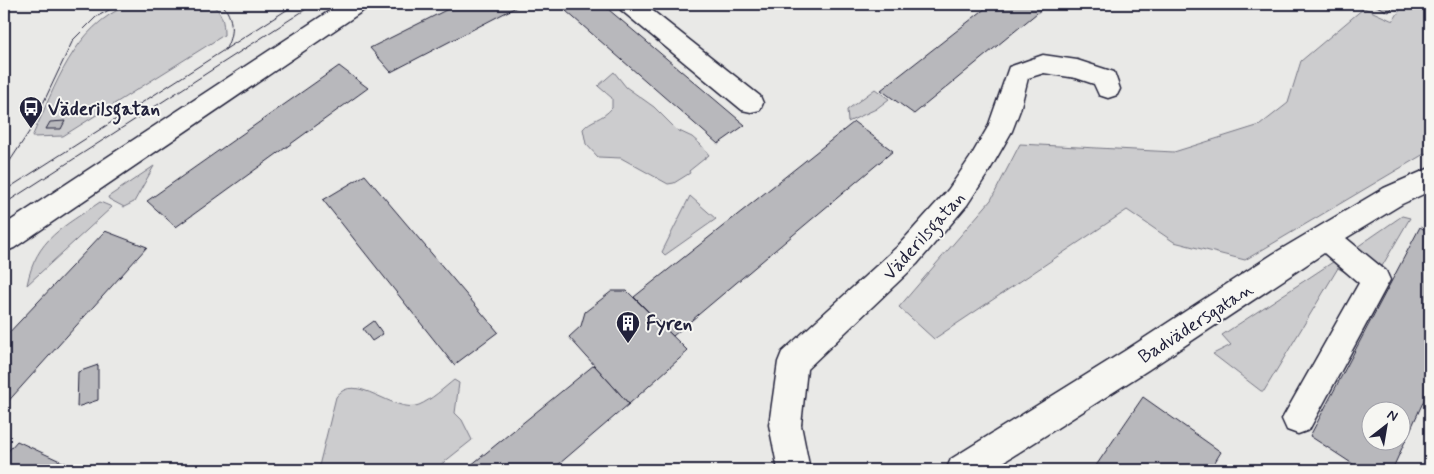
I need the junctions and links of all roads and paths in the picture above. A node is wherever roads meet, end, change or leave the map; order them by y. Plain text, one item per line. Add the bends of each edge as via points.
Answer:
1 (356, 4) edge
2 (629, 4) edge
3 (1108, 89) dead end
4 (751, 103) dead end
5 (1430, 179) edge
6 (1326, 238) junction
7 (4, 240) edge
8 (1298, 419) dead end
9 (794, 470) edge
10 (962, 470) edge

1 - 7 street
2 - 4 street
3 - 9 street, Väderilsgatan via 1105,78 1077,69 1043,64 1017,73 1000,130 962,195 906,259 793,362 785,425
5 - 6 street, Badvädersgatan via 1393,196
6 - 8 street via 1376,280
6 - 10 street, Badvädersgatan

